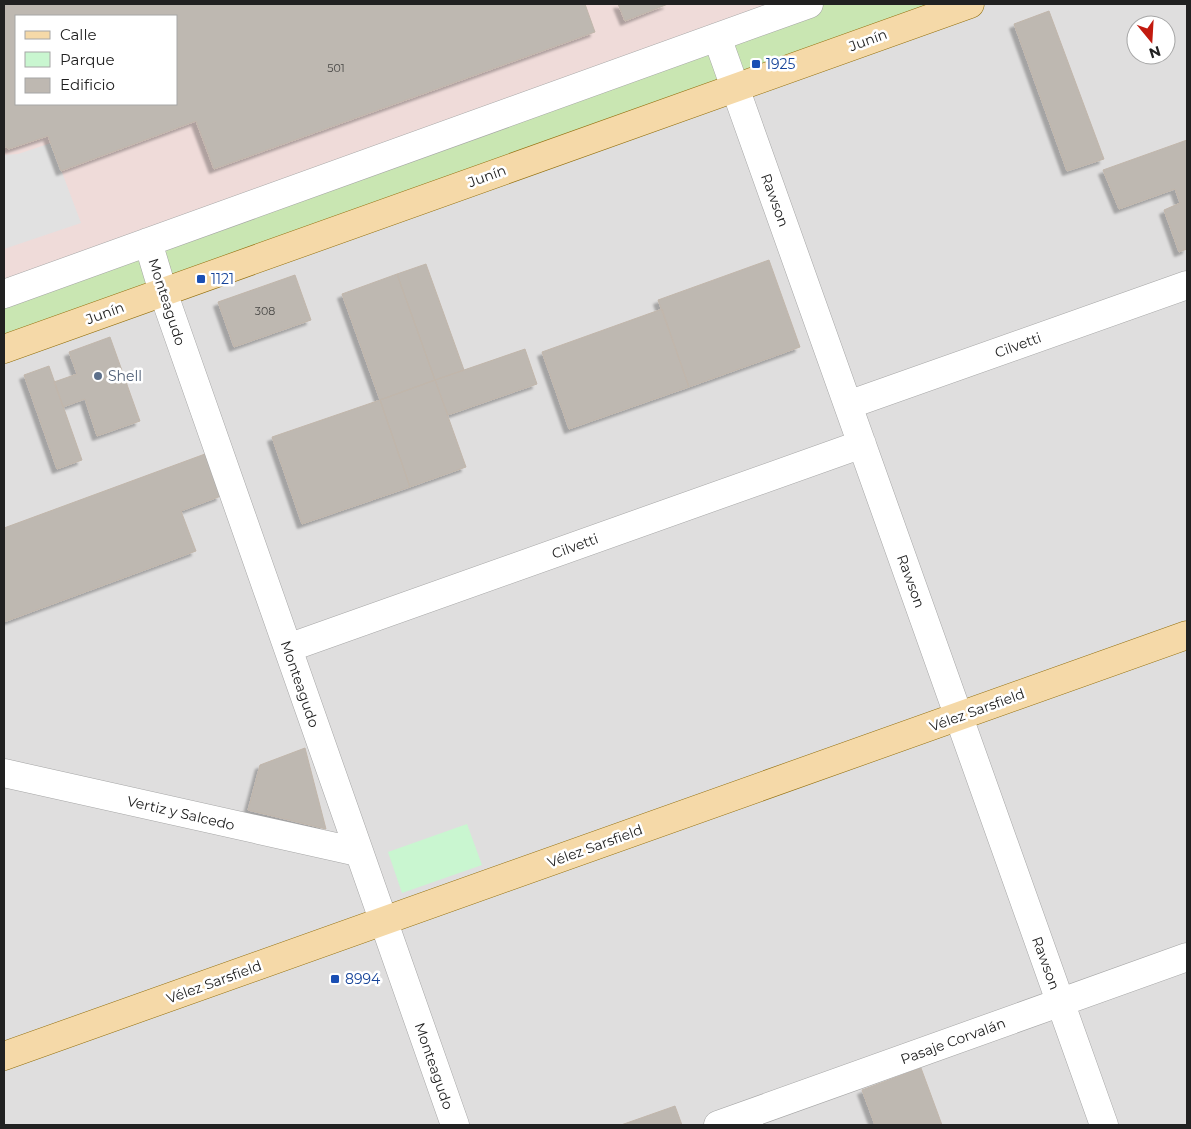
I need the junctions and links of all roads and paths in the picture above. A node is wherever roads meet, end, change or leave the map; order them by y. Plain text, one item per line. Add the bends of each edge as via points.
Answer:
1 (809, 4) edge
2 (970, 4) edge
3 (717, 37) junction
4 (735, 86) junction
5 (148, 242) junction
6 (1187, 285) edge
7 (162, 292) junction
8 (4, 294) edge
9 (4, 349) edge
10 (848, 405) junction
11 (862, 444) junction
12 (1187, 635) edge
13 (288, 648) junction
14 (959, 716) junction
15 (4, 773) edge
16 (358, 852) junction
17 (384, 921) junction
18 (1187, 957) edge
19 (1060, 1002) junction
20 (4, 1056) edge
21 (455, 1125) edge
22 (718, 1125) edge
23 (1104, 1125) edge

1 - 3 street
2 - 4 main road, Junín
3 - 4 street, Rawson
3 - 5 street
4 - 7 main road, Junín
4 - 10 street, Rawson
5 - 7 street, Monteagudo
5 - 8 street
6 - 10 street, Cilvetti
7 - 9 main road, Junín
7 - 13 street, Monteagudo
10 - 11 street, Rawson
11 - 13 street, Cilvetti
11 - 14 street, Rawson
12 - 14 main road, Vélez Sarsfield
13 - 16 street, Monteagudo
14 - 17 main road, Vélez Sarsfield
14 - 19 street, Rawson
15 - 16 street, Vertiz y Salcedo
16 - 17 street, Monteagudo
17 - 20 main road, Vélez Sarsfield
17 - 21 street, Monteagudo
18 - 19 street, Pasaje Corvalán
19 - 22 street, Pasaje Corvalán
19 - 23 street, Rawson

